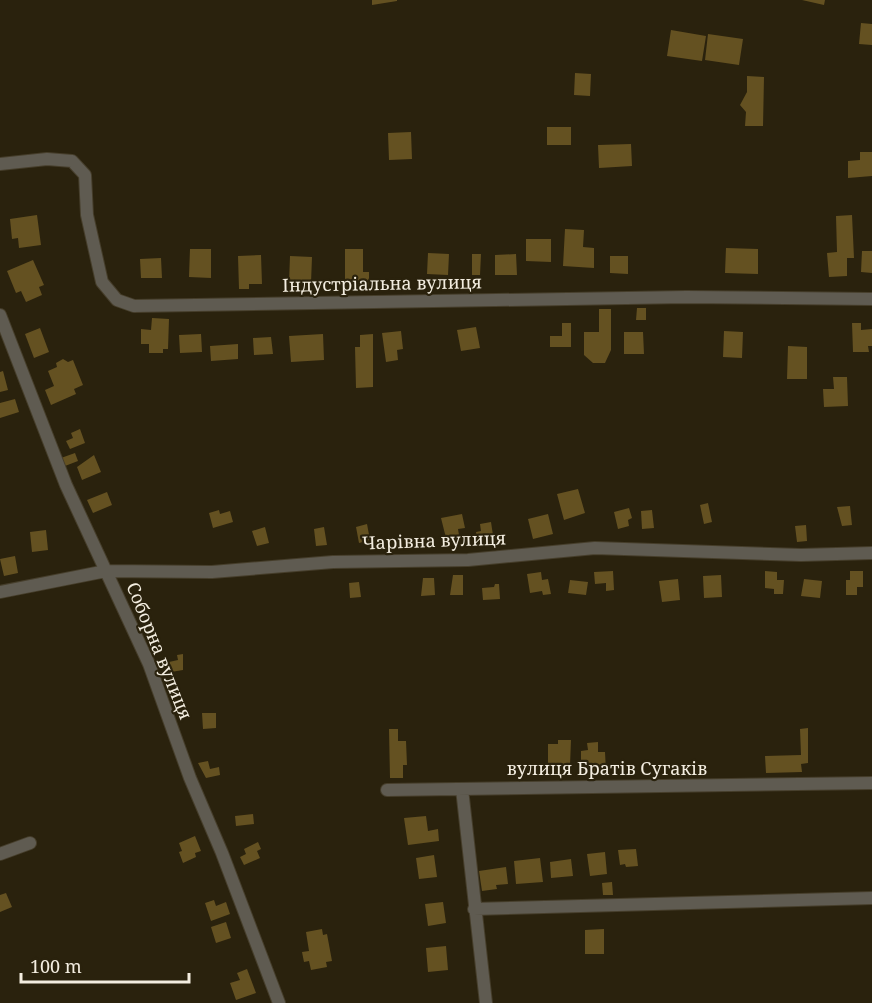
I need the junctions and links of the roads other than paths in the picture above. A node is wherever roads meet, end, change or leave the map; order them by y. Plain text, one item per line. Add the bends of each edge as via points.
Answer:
1 (0, 164) edge
2 (872, 299) edge
3 (0, 315) edge
4 (872, 553) edge
5 (106, 571) junction
6 (0, 592) edge
7 (872, 783) edge
8 (462, 789) junction
9 (387, 790) dead end
10 (30, 843) dead end
11 (0, 854) edge
12 (872, 898) edge
13 (474, 909) junction
14 (279, 1003) edge
15 (486, 1003) edge

1 - 2 street, Індустріальна вулиця via 47,159 72,161 84,175 87,215 102,282 117,300 134,306 686,297
3 - 5 street, Соборна вулиця via 66,485
4 - 5 street, Чарівна вулиця via 801,555 595,548 468,560 333,562 212,572
5 - 6 street, Чарівна вулиця
5 - 14 street, Соборна вулиця via 149,664
7 - 8 street, вулиця Братів Сугаків
8 - 9 street, вулиця Братів Сугаків
8 - 13 street
10 - 11 street
12 - 13 street
13 - 15 street

